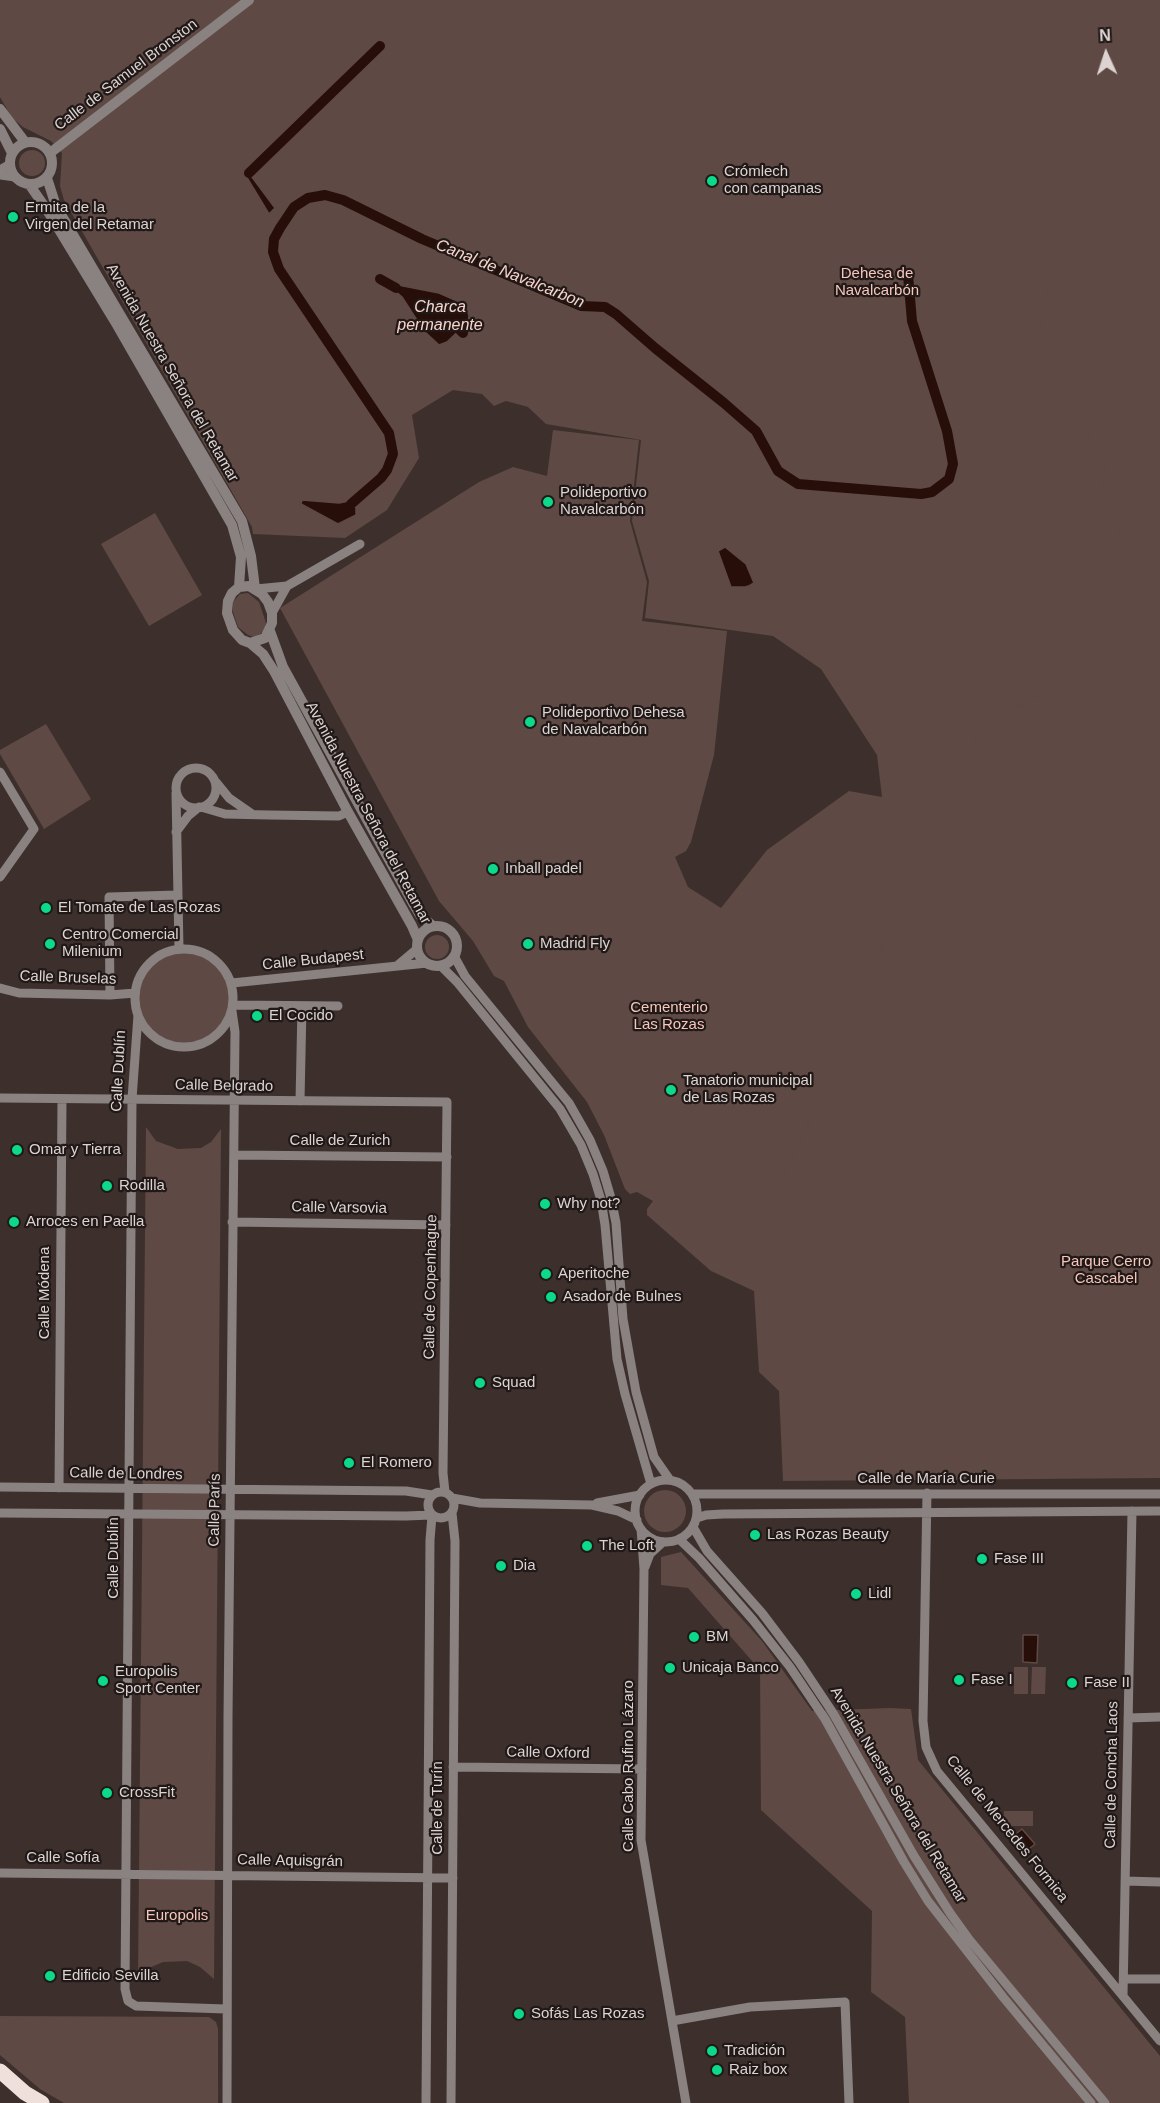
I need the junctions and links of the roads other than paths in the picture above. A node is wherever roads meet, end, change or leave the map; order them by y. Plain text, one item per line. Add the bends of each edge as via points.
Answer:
1 (249, 0) edge
2 (0, 109) edge
3 (0, 129) edge
4 (26, 142) junction
5 (50, 153) junction
6 (7, 162) edge
7 (0, 175) edge
8 (15, 177) junction
9 (47, 178) junction
10 (29, 184) junction
11 (360, 544) dead end
12 (286, 586) junction
13 (239, 587) junction
14 (256, 589) junction
15 (272, 613) junction
16 (270, 631) junction
17 (250, 642) junction
18 (0, 772) edge
19 (214, 780) junction
20 (176, 793) junction
21 (200, 807) junction
22 (348, 812) junction
23 (252, 814) junction
24 (176, 832) junction
25 (0, 877) edge
26 (177, 895) junction
27 (433, 926) junction
28 (418, 945) junction
29 (179, 949) junction
30 (454, 956) junction
31 (427, 963) junction
32 (396, 966) junction
33 (441, 966) junction
34 (232, 983) junction
35 (0, 988) edge
36 (135, 993) junction
37 (110, 995) junction
38 (302, 1006) junction
39 (338, 1006) dead end
40 (233, 1008) junction
41 (138, 1015) junction
42 (0, 1098) edge
43 (62, 1099) junction
44 (132, 1099) junction
45 (234, 1101) junction
46 (300, 1101) junction
47 (447, 1102) joint
48 (234, 1155) junction
49 (447, 1157) junction
50 (232, 1222) junction
51 (446, 1225) junction
52 (670, 1480) junction
53 (651, 1484) junction
54 (0, 1487) edge
55 (59, 1488) junction
56 (129, 1489) junction
57 (230, 1490) junction
58 (927, 1493) junction
59 (441, 1494) junction
60 (640, 1494) junction
61 (692, 1494) junction
62 (1160, 1494) edge
63 (480, 1503) junction
64 (592, 1504) junction
65 (1132, 1511) junction
66 (1160, 1511) edge
67 (453, 1512) junction
68 (0, 1513) edge
69 (129, 1514) junction
70 (927, 1514) junction
71 (230, 1515) junction
72 (432, 1515) junction
73 (695, 1522) junction
74 (639, 1525) junction
75 (679, 1539) junction
76 (663, 1542) junction
77 (644, 1569) junction
78 (1160, 1717) edge
79 (1128, 1718) junction
80 (453, 1767) junction
81 (642, 1769) junction
82 (0, 1873) edge
83 (127, 1873) junction
84 (228, 1875) junction
85 (427, 1878) junction
86 (453, 1878) junction
87 (1125, 1881) junction
88 (1160, 1882) edge
89 (1124, 1968) junction
90 (1105, 1973) junction
91 (1124, 1979) junction
92 (1160, 1980) edge
93 (1124, 1996) junction
94 (226, 2009) junction
95 (672, 2021) junction
96 (1160, 2041) edge
97 (0, 2071) edge
98 (42, 2103) edge
99 (227, 2103) edge
100 (426, 2103) edge
101 (451, 2103) edge
102 (686, 2103) edge
103 (849, 2103) edge
104 (1091, 2103) edge
105 (1104, 2103) edge

1 - 5 street, Calle de Samuel Bronston
2 - 4 street
3 - 6 street
4 - 5 street via 40,143
4 - 6 street via 16,148
5 - 9 street via 53,166
6 - 8 street
7 - 8 street
8 - 10 street
9 - 10 street
9 - 14 street, Avenida Nuestra Señora del Retamar via 56,206 242,521
10 - 13 street, Avenida Nuestra Señora del Retamar via 126,341 232,525 240,557
11 - 12 street
12 - 14 street
12 - 15 street
13 - 14 street
13 - 17 street via 228,601 228,613 233,630
14 - 15 street
15 - 16 street
16 - 17 street via 265,638
16 - 27 street, Avenida Nuestra Señora del Retamar via 288,676 414,905
17 - 22 street, Avenida Nuestra Señora del Retamar via 274,670
18 - 25 street via 34,829
19 - 20 street via 201,768 192,768 182,773
19 - 21 street via 214,796
19 - 23 street via 229,798
20 - 21 street via 190,807
20 - 24 street
21 - 23 street via 225,814
21 - 24 street
22 - 23 street via 339,816
22 - 28 street, Avenida Nuestra Señora del Retamar via 404,910
24 - 26 street
26 - 29 street
26 - 37 street via 110,897
27 - 28 street
27 - 30 street via 445,928 454,936
28 - 31 street via 422,960
28 - 32 street
29 - 34 street via 192,949 211,957 226,970
29 - 36 street via 149,963
30 - 33 street
30 - 52 street via 465,976 569,1103 603,1171 615,1223 623,1319 636,1392 654,1457
31 - 32 street, Calle Budapest
31 - 33 street
32 - 34 street, Calle Budapest
33 - 53 street via 560,1109 593,1174 605,1225 617,1359
34 - 40 street
35 - 37 street, Calle Bruselas via 19,993
36 - 37 street, Calle Bruselas
36 - 41 street
38 - 39 street
38 - 40 street
38 - 46 street
40 - 41 street via 218,1034 207,1042 186,1047 166,1044 154,1037
40 - 45 street, Calle París
41 - 44 street, Calle Dublín
42 - 43 street, Calle Belgrado
43 - 44 street, Calle Belgrado
43 - 55 street, Calle Módena
44 - 45 street, Calle Belgrado
44 - 56 street, Calle Dublín
45 - 46 street, Calle Belgrado
45 - 48 street, Calle París
46 - 47 street, Calle Belgrado
47 - 49 street, Calle de Copenhague
48 - 49 street, Calle de Zurich
48 - 50 street, Calle París
49 - 51 street, Calle de Copenhague
50 - 51 street, Calle Varsovia
50 - 57 street, Calle París
51 - 59 street, Calle de Copenhague
52 - 53 street
52 - 61 street via 687,1487
53 - 60 street
54 - 55 street, Calle de Londres
55 - 56 street, Calle de Londres
56 - 57 street, Calle de Londres
56 - 69 street, Calle Dublín
57 - 59 street, Calle de Londres
57 - 71 street, Calle París
58 - 61 street, Calle de María Curie
58 - 62 street, Calle de María Curie
58 - 70 street, Calle de Mercedes Formica
59 - 63 street, Calle de Londres
59 - 67 street via 454,1507
59 - 72 street via 427,1505
60 - 64 street
60 - 74 street via 635,1511
61 - 73 street via 696,1502
63 - 64 street
63 - 67 street
64 - 74 street via 618,1511
65 - 66 street
65 - 70 street
65 - 79 street, Calle de Concha Laos
67 - 72 street via 445,1518
67 - 80 street, Calle de Turín
68 - 69 street
69 - 71 street
69 - 83 street, Calle Dublín
70 - 73 street via 723,1514 706,1515
70 - 90 street, Calle de Mercedes Formica via 923,1721 927,1747 937,1771
71 - 72 street
71 - 84 street, Calle París
72 - 85 street, Calle de Turín
73 - 75 street
73 - 105 street, Avenida Nuestra Señora del Retamar via 707,1551 762,1613 833,1713 950,1913
74 - 76 street via 650,1538
74 - 77 street, Calle Cabo Rufino Lázaro
75 - 76 street
75 - 104 street, Avenida Nuestra Señora del Retamar via 747,1612 790,1667 825,1719 928,1901
76 - 77 street via 650,1554
77 - 81 street, Calle Cabo Rufino Lázaro
78 - 79 street
79 - 87 street, Calle de Concha Laos
80 - 81 street, Calle Oxford
80 - 86 street, Calle de Turín
81 - 95 street, Calle Cabo Rufino Lázaro via 641,1840
82 - 83 street, Calle Sofía
83 - 84 street, Calle Aquisgrán
83 - 94 street, Calle Dublín via 128,2001 136,2006
84 - 85 street, Calle Aquisgrán
84 - 94 street, Calle París
85 - 86 street, Calle Aquisgrán
85 - 100 street, Calle de Turín
86 - 101 street, Calle de Turín
87 - 88 street
87 - 89 street, Calle de Concha Laos
89 - 90 street
89 - 91 street, Calle de Concha Laos
90 - 93 street, Calle de Mercedes Formica
91 - 92 street
91 - 93 street, Calle de Concha Laos
93 - 96 street, Calle de Mercedes Formica
94 - 99 street, Calle París
95 - 102 street, Calle Cabo Rufino Lázaro
95 - 103 street via 750,2007 845,2002
97 - 98 highway

